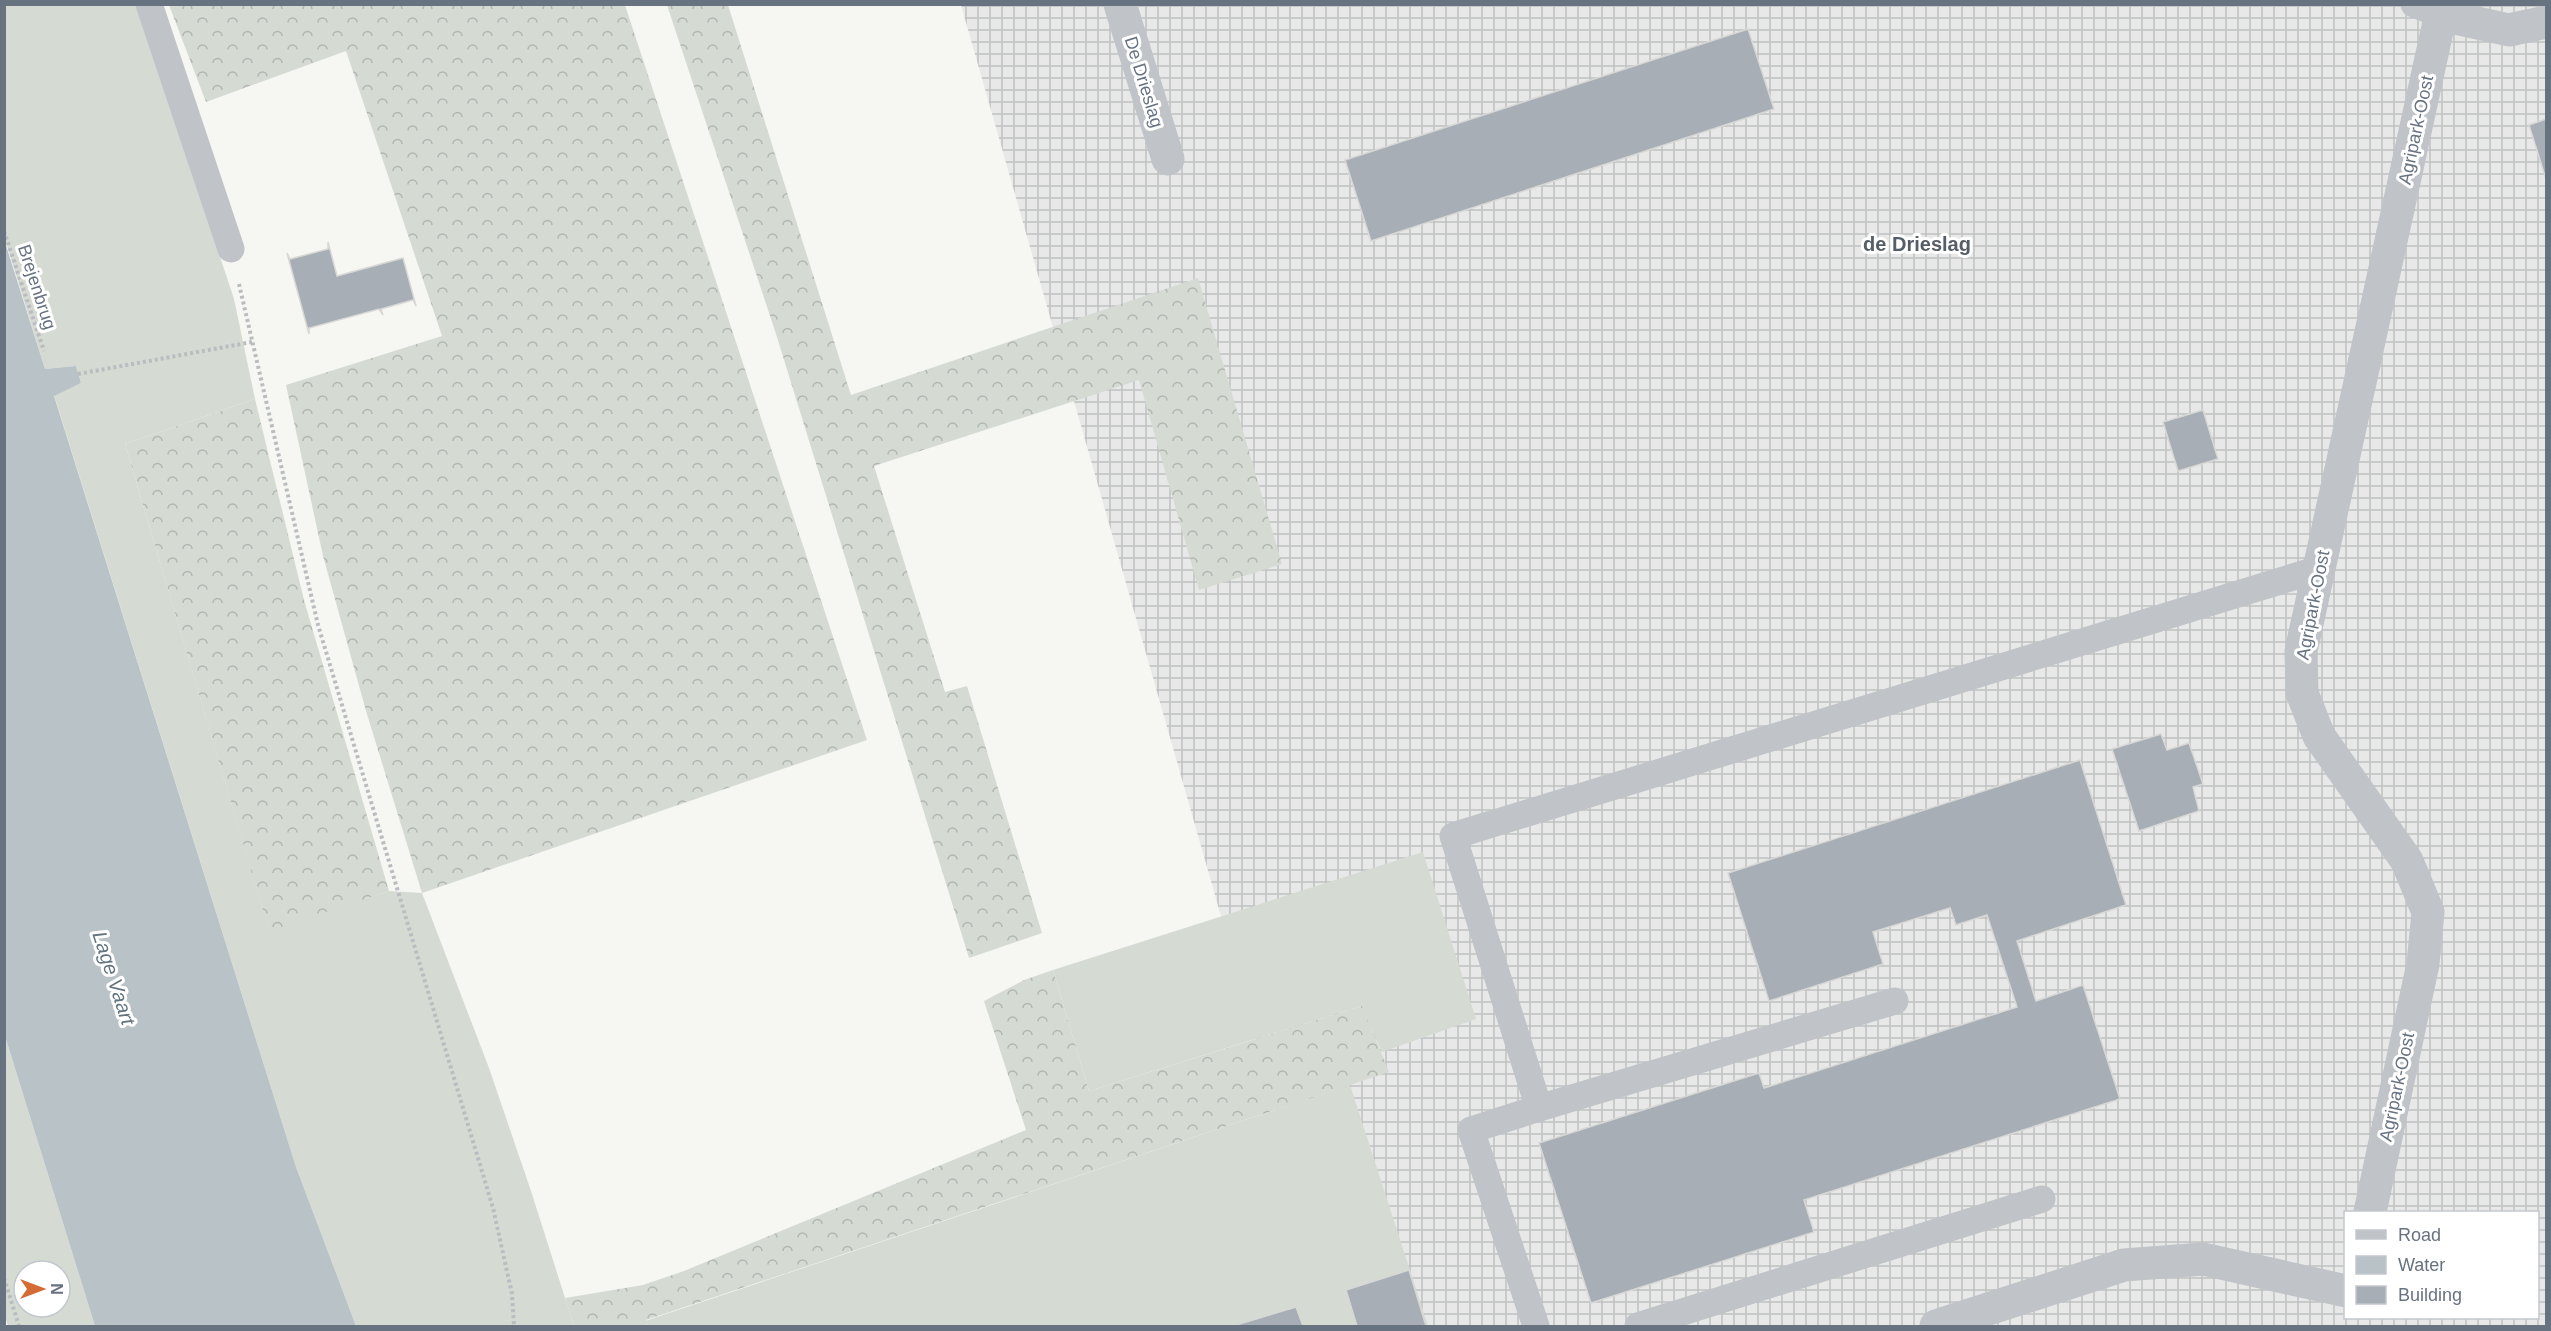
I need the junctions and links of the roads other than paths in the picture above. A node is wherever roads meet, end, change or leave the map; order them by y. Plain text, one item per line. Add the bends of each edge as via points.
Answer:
1 (148, 4) edge
2 (1120, 4) edge
3 (2433, 8) edge
4 (2547, 22) edge
5 (1168, 159) dead end
6 (231, 249) road end
7 (2319, 569) junction
8 (1895, 1001) dead end
9 (1539, 1108) junction
10 (2042, 1199) dead end
11 (2370, 1211) edge
12 (2344, 1291) edge
13 (1536, 1326) edge
14 (1638, 1326) edge
15 (1936, 1326) edge

1 - 6 lane
2 - 5 street, De Drieslag
3 - 4 street via 2509,30
3 - 7 street, Agripark-Oost
7 - 9 lane via 1453,836
7 - 11 street, Agripark-Oost via 2301,651 2302,693 2319,736 2407,861 2428,912 2423,964
8 - 9 lane
9 - 13 lane via 1471,1130
10 - 14 lane
12 - 15 street via 2202,1259 2124,1265

